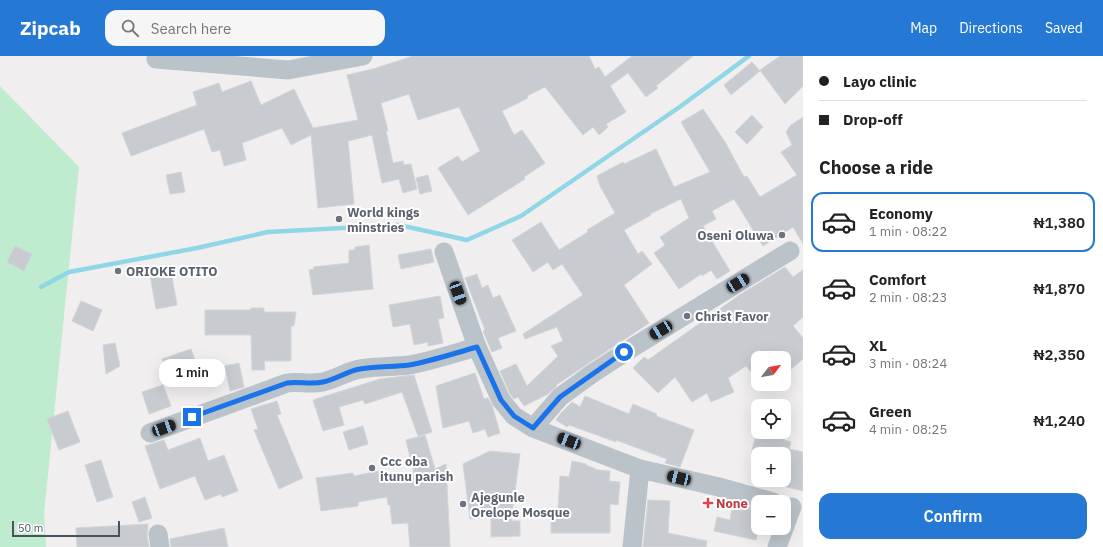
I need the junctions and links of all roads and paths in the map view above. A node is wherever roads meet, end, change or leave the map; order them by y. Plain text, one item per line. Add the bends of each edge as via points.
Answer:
1 (363, 56) edge
2 (156, 59) dead end
3 (790, 251) dead end
4 (444, 252) dead end
5 (477, 347) junction
6 (533, 428) junction
7 (150, 433) dead end
8 (640, 469) junction
9 (751, 496) edge
10 (793, 507) edge
11 (632, 547) edge
12 (777, 547) edge

1 - 2 street via 288,70
3 - 6 street via 593,373 560,397
4 - 5 street
5 - 6 street via 501,400 514,416
5 - 7 street via 409,365 361,368 324,382 287,383
6 - 8 street
8 - 9 street
8 - 11 street
10 - 12 street

